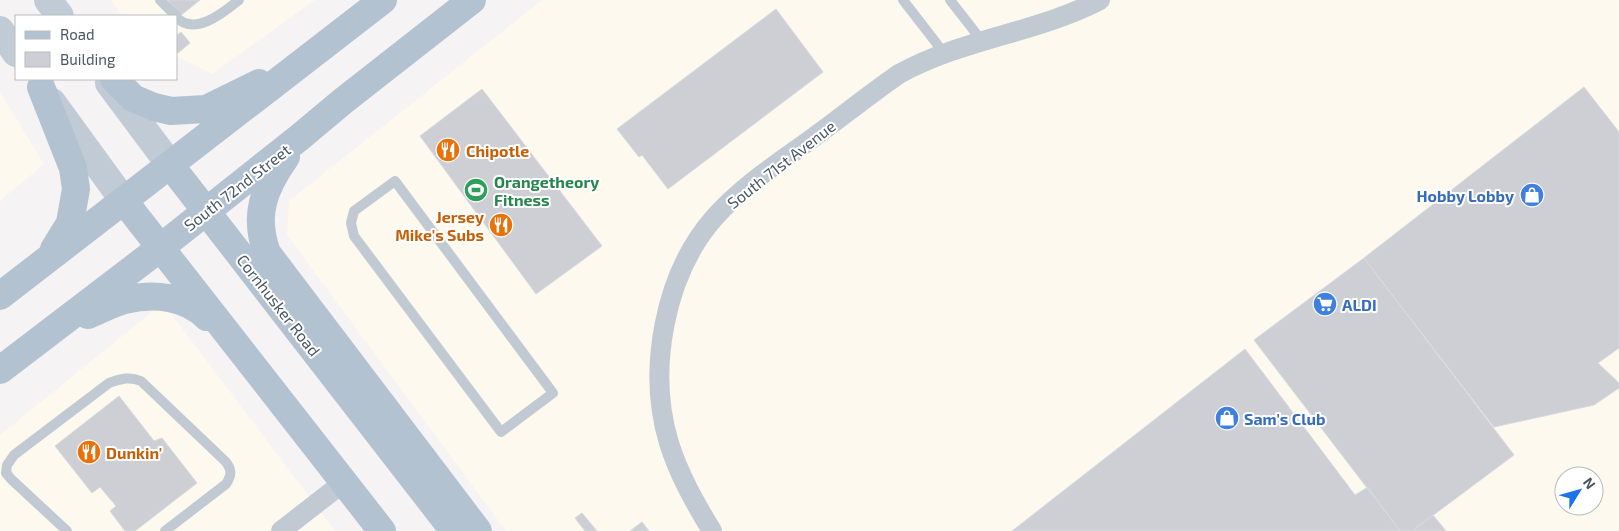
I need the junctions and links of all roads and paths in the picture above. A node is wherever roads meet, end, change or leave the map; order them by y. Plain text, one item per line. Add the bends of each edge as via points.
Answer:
1 (48, 0) edge
2 (160, 0) edge
3 (239, 0) edge
4 (383, 0) edge
5 (472, 0) edge
6 (903, 0) edge
7 (950, 0) edge
8 (1100, 0) edge
9 (59, 15) edge
10 (174, 15) edge
11 (178, 18) edge
12 (0, 30) edge
13 (982, 41) junction
14 (15, 52) edge
15 (944, 53) junction
16 (303, 62) junction
17 (107, 80) edge
18 (115, 80) edge
19 (38, 83) edge
20 (300, 137) junction
21 (171, 166) junction
22 (124, 202) junction
23 (206, 211) junction
24 (160, 248) junction
25 (48, 259) junction
26 (0, 296) edge
27 (54, 328) junction
28 (229, 337) junction
29 (0, 370) edge
30 (553, 393) joint
31 (344, 482) junction
32 (67, 531) edge
33 (165, 531) edge
34 (281, 531) edge
35 (382, 531) edge
36 (454, 531) edge
37 (478, 531) edge
38 (712, 531) edge

1 - 9 main road
2 - 10 lane
3 - 11 lane via 209,21 193,25
4 - 16 main road
5 - 20 main road, South 72nd Street
6 - 15 lane
7 - 13 lane
8 - 13 street, South 71st Avenue via 1028,29
12 - 14 main road
13 - 15 street, South 71st Avenue
15 - 38 street, South 71st Avenue via 899,74 766,172 714,218 688,255 667,315 661,348 662,412 680,473
16 - 18 main road via 206,109 188,111 154,107 134,98
16 - 21 main road
17 - 21 main road, Cornhusker Road
19 - 22 main road
19 - 25 main road via 73,168 76,189 70,223
20 - 23 main road, South 72nd Street
20 - 37 main road via 262,200 260,218 267,253
21 - 22 main road
21 - 23 main road, Cornhusker Road
22 - 24 main road
22 - 25 main road
23 - 24 main road, South 72nd Street
23 - 36 main road, Cornhusker Road
24 - 27 main road, South 72nd Street
24 - 28 main road
25 - 26 main road
27 - 28 main road via 125,300 162,296 180,300 202,312
27 - 29 main road, South 72nd Street
28 - 31 main road
30 - 30 lane via 395,181 354,211 351,223 354,236 501,432
31 - 34 street
31 - 35 main road
32 - 33 lane via 11,479 6,473 7,465 14,455 110,383 132,377 141,381 230,467 231,476 226,484

